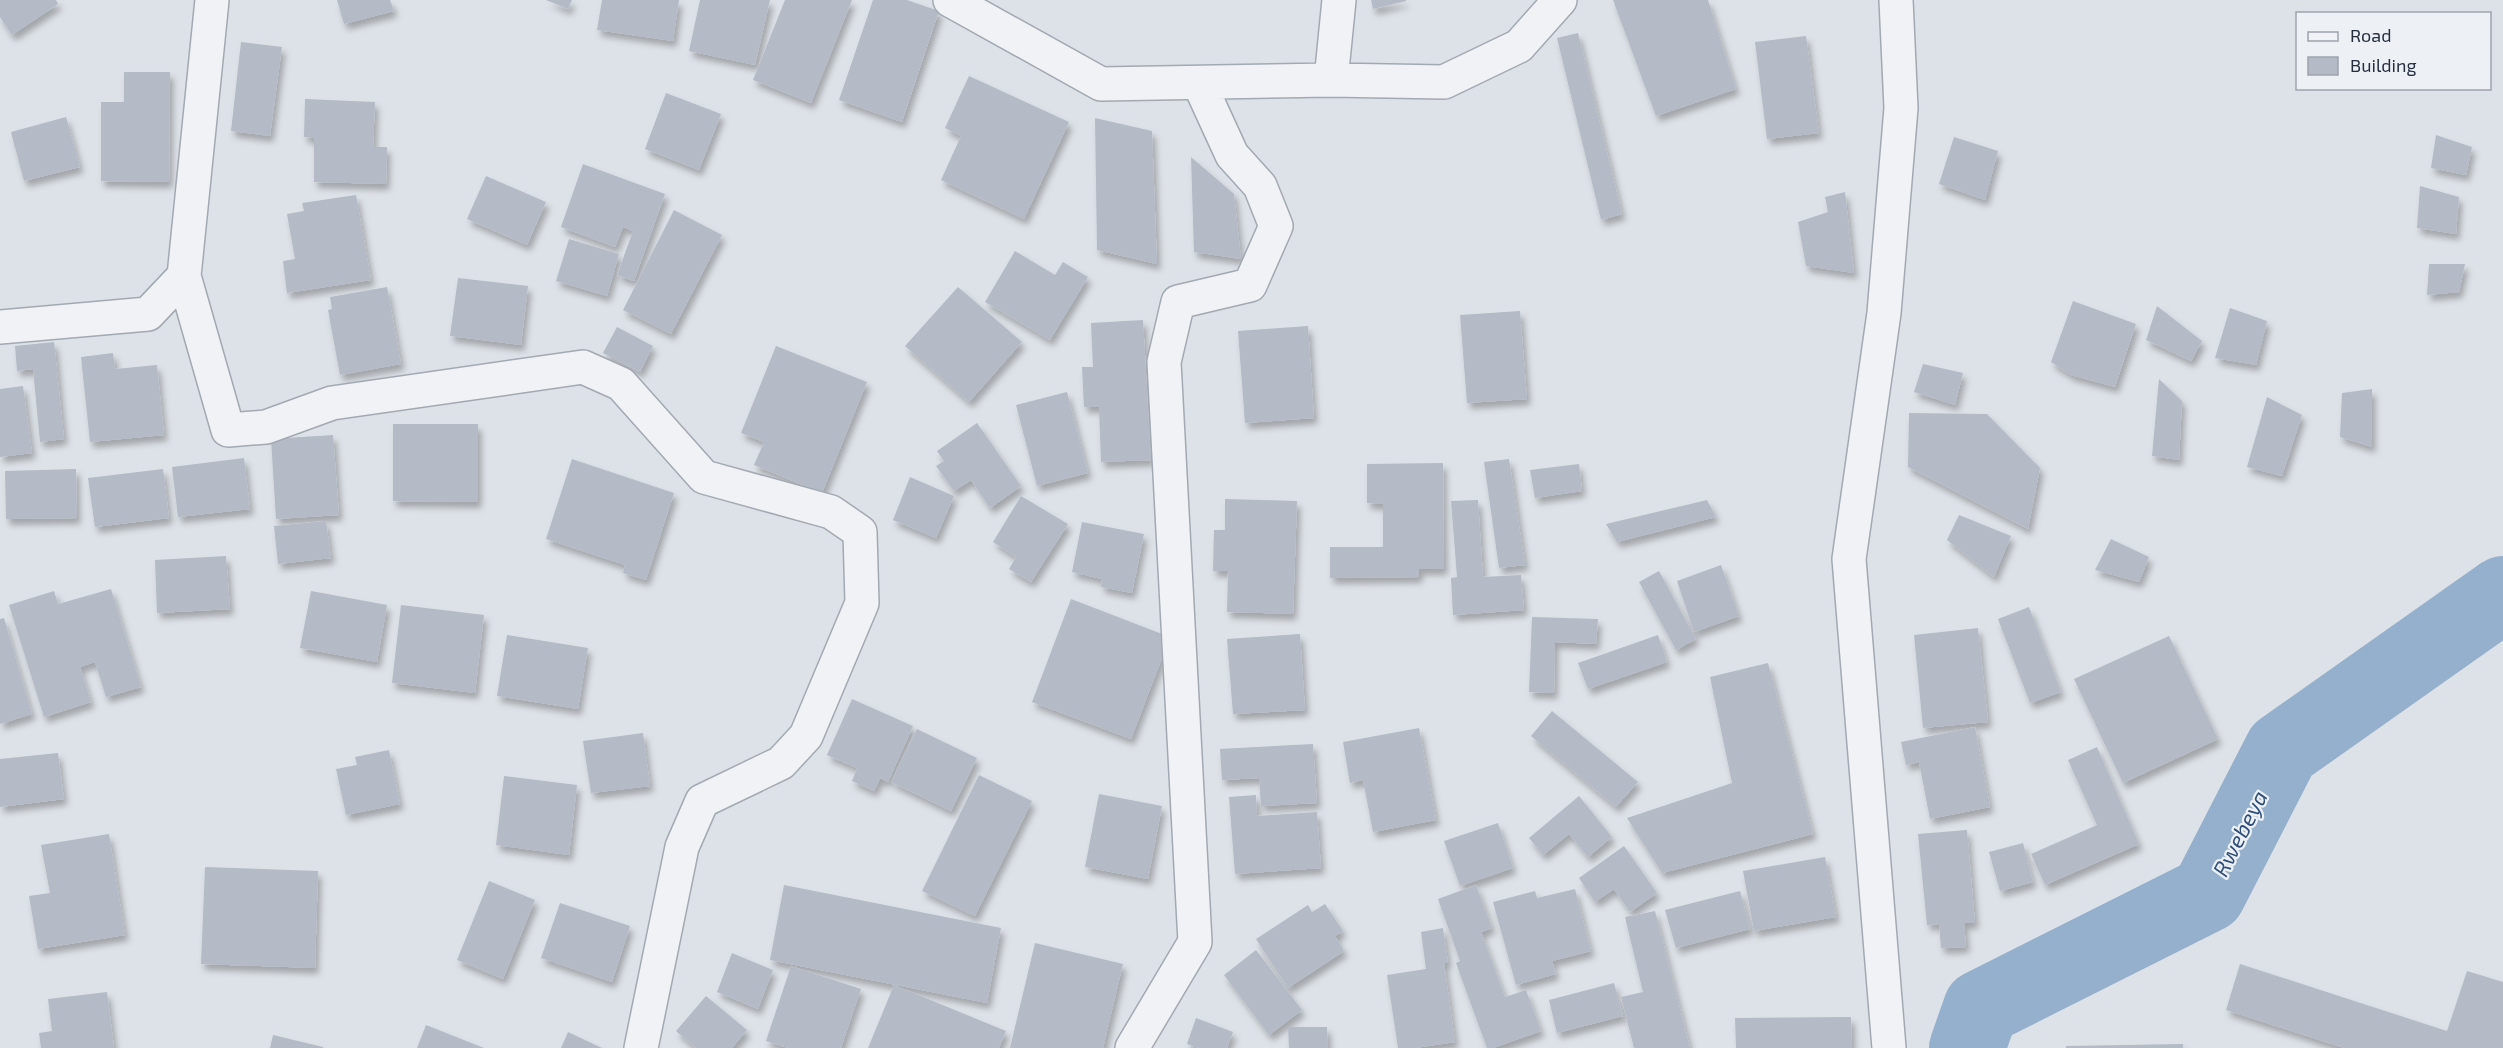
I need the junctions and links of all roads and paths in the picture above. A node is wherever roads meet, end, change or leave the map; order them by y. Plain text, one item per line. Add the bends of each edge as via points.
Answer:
1 (212, 0) edge
2 (950, 0) edge
3 (1339, 0) edge
4 (1560, 0) edge
5 (1896, 0) edge
6 (1331, 80) junction
7 (1199, 83) junction
8 (184, 276) junction
9 (0, 327) edge
10 (641, 1048) edge
11 (1132, 1048) edge
12 (1889, 1048) edge

1 - 8 street
2 - 7 street via 1101,84
3 - 6 street
4 - 6 street via 1519,46 1443,82
5 - 12 street via 1901,108 1884,313 1849,559
6 - 7 street
7 - 11 street via 1232,155 1260,186 1276,226 1250,285 1178,302 1164,362 1195,942
8 - 9 street via 148,314
8 - 10 street via 228,430 266,427 332,403 583,367 621,384 704,477 831,512 860,531 862,603 806,736 780,764 702,801 682,847

